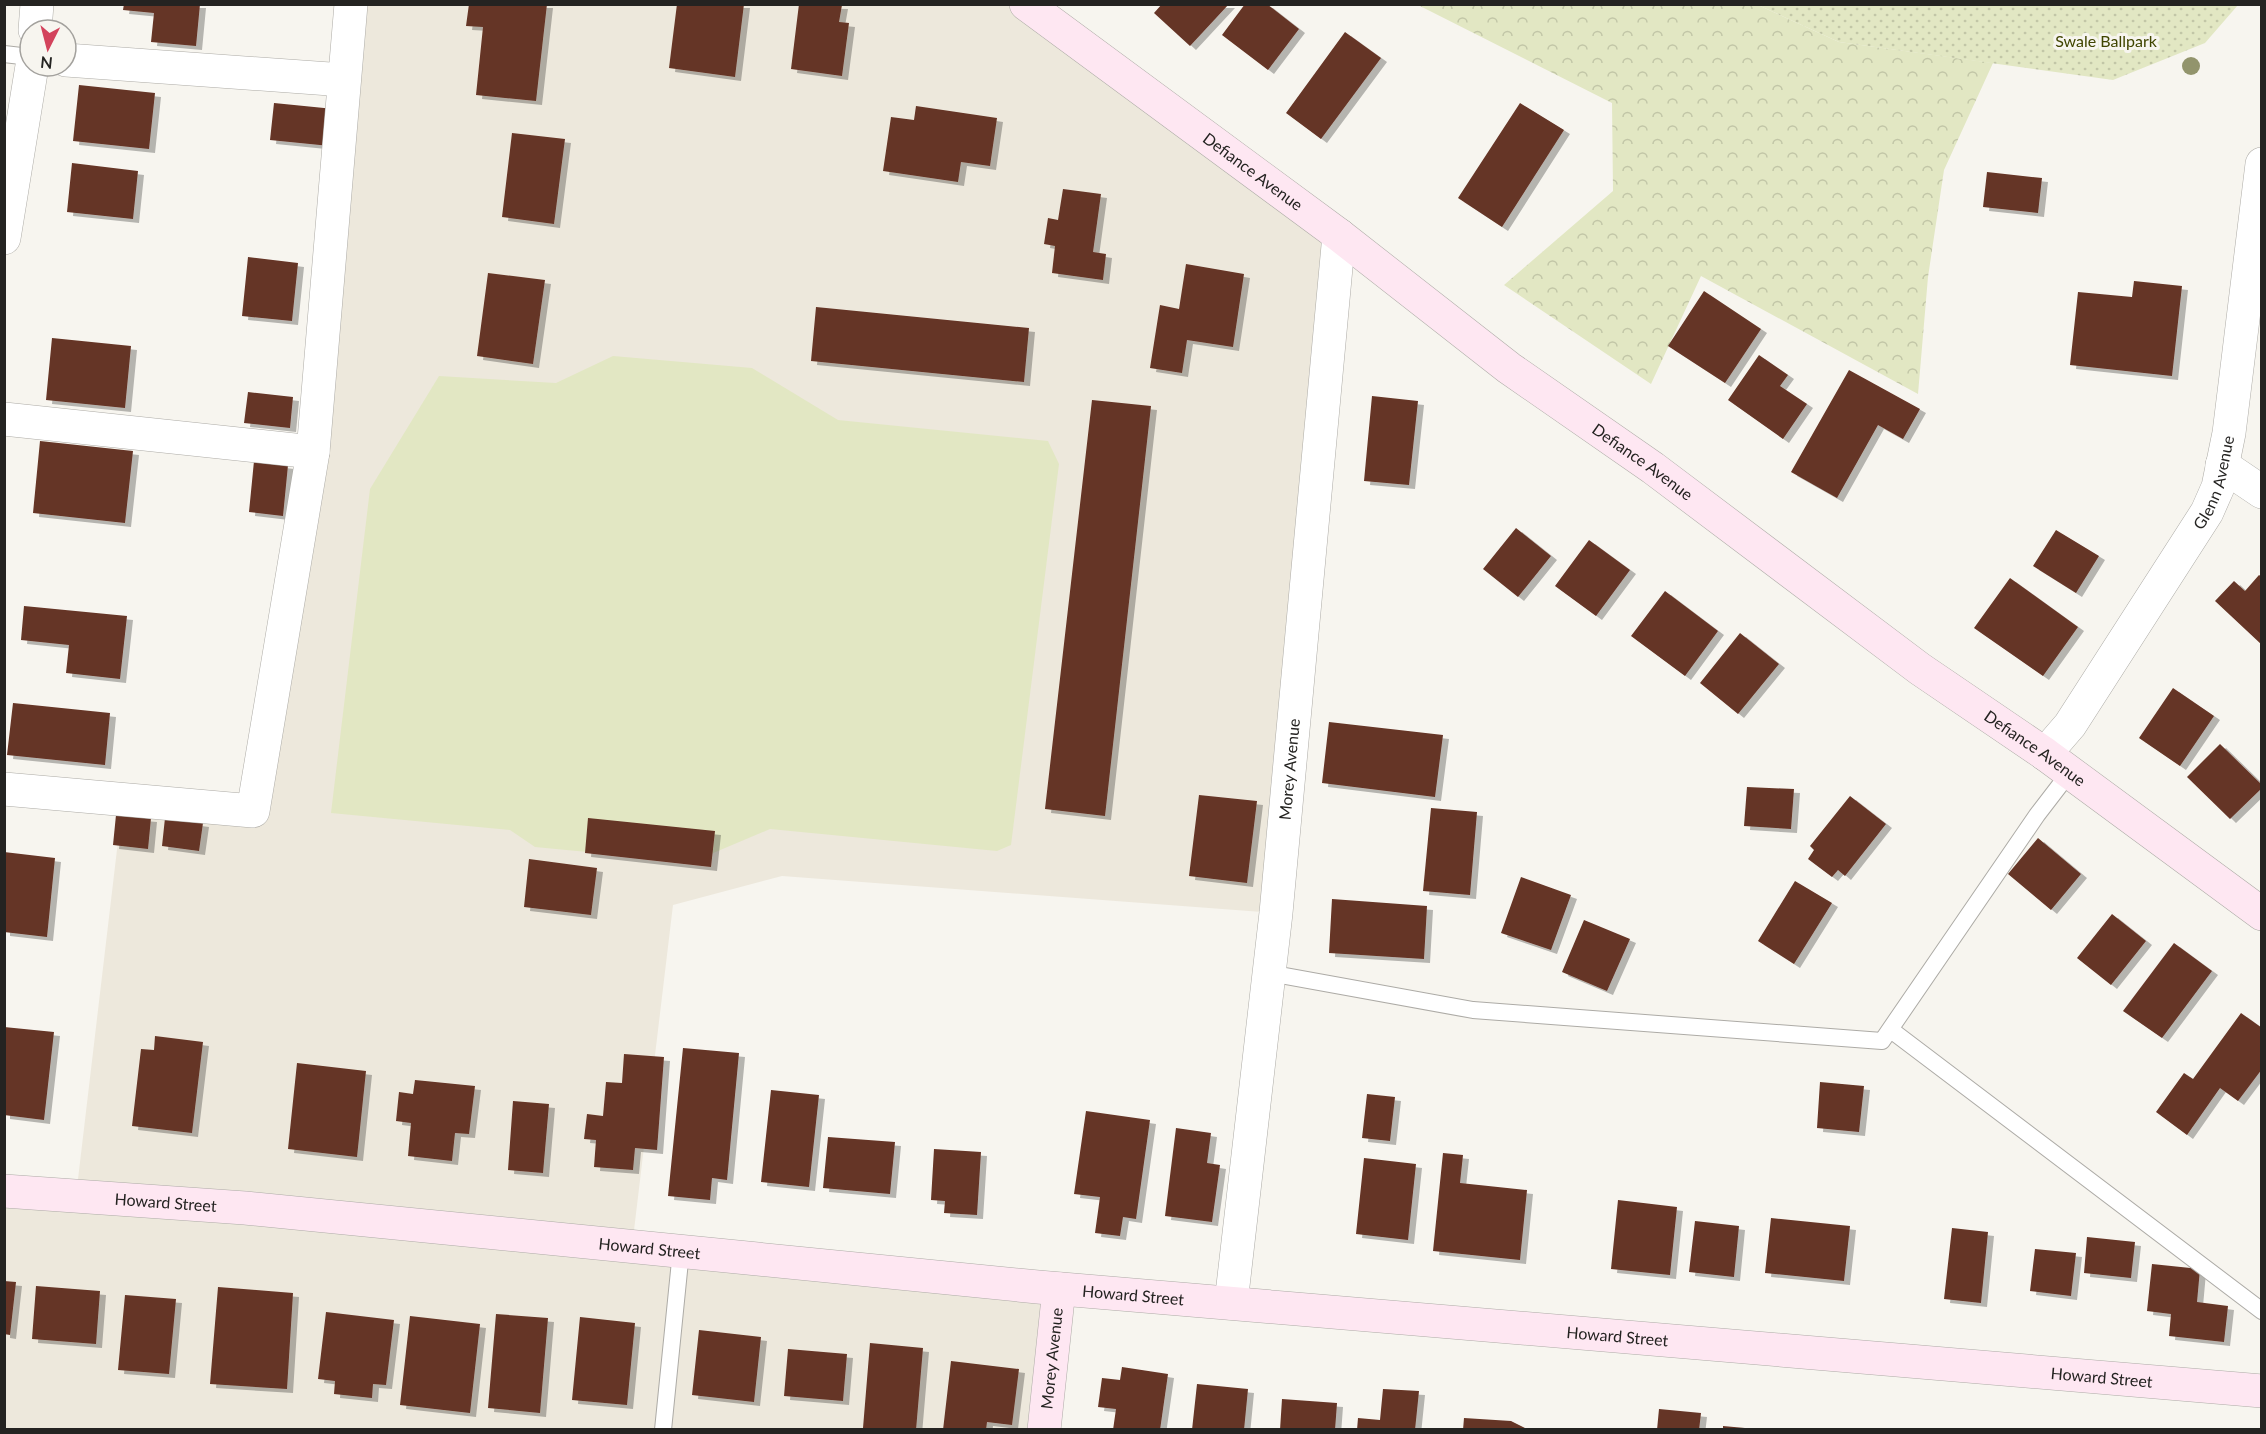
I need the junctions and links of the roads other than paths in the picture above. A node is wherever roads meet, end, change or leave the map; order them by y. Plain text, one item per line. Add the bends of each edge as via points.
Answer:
1 (351, 4) edge
2 (1026, 4) edge
3 (78, 61) edge
4 (30, 78) edge
5 (345, 80) junction
6 (2262, 164) edge
7 (1340, 235) junction
8 (4, 238) edge
9 (4, 419) edge
10 (313, 452) junction
11 (2222, 465) junction
12 (2262, 492) edge
13 (2058, 763) junction
14 (4, 789) edge
15 (2262, 914) edge
16 (1269, 973) junction
17 (1891, 1030) junction
18 (4, 1191) edge
19 (681, 1251) junction
20 (1059, 1289) junction
21 (1232, 1303) junction
22 (2262, 1311) edge
23 (2262, 1391) edge
24 (663, 1430) edge
25 (1044, 1430) edge

1 - 5 street
2 - 7 street, Defiance Avenue
3 - 5 street
4 - 8 street
5 - 10 street
6 - 11 street, Glenn Avenue
7 - 13 street, Defiance Avenue via 1509,368 1653,468 1920,669
7 - 16 street, Morey Avenue
9 - 10 street
10 - 14 street via 253,811
11 - 12 street
11 - 13 street, Glenn Avenue via 2218,488 2206,512 2070,725
13 - 15 street, Defiance Avenue
13 - 17 lane via 2037,815
16 - 17 lane via 1473,1010 1882,1041
16 - 21 street, Morey Avenue
17 - 22 lane
18 - 19 street, Howard Street via 245,1208
19 - 20 street, Howard Street
19 - 24 lane
20 - 21 street, Howard Street
20 - 25 street, Morey Avenue
21 - 23 street, Howard Street

